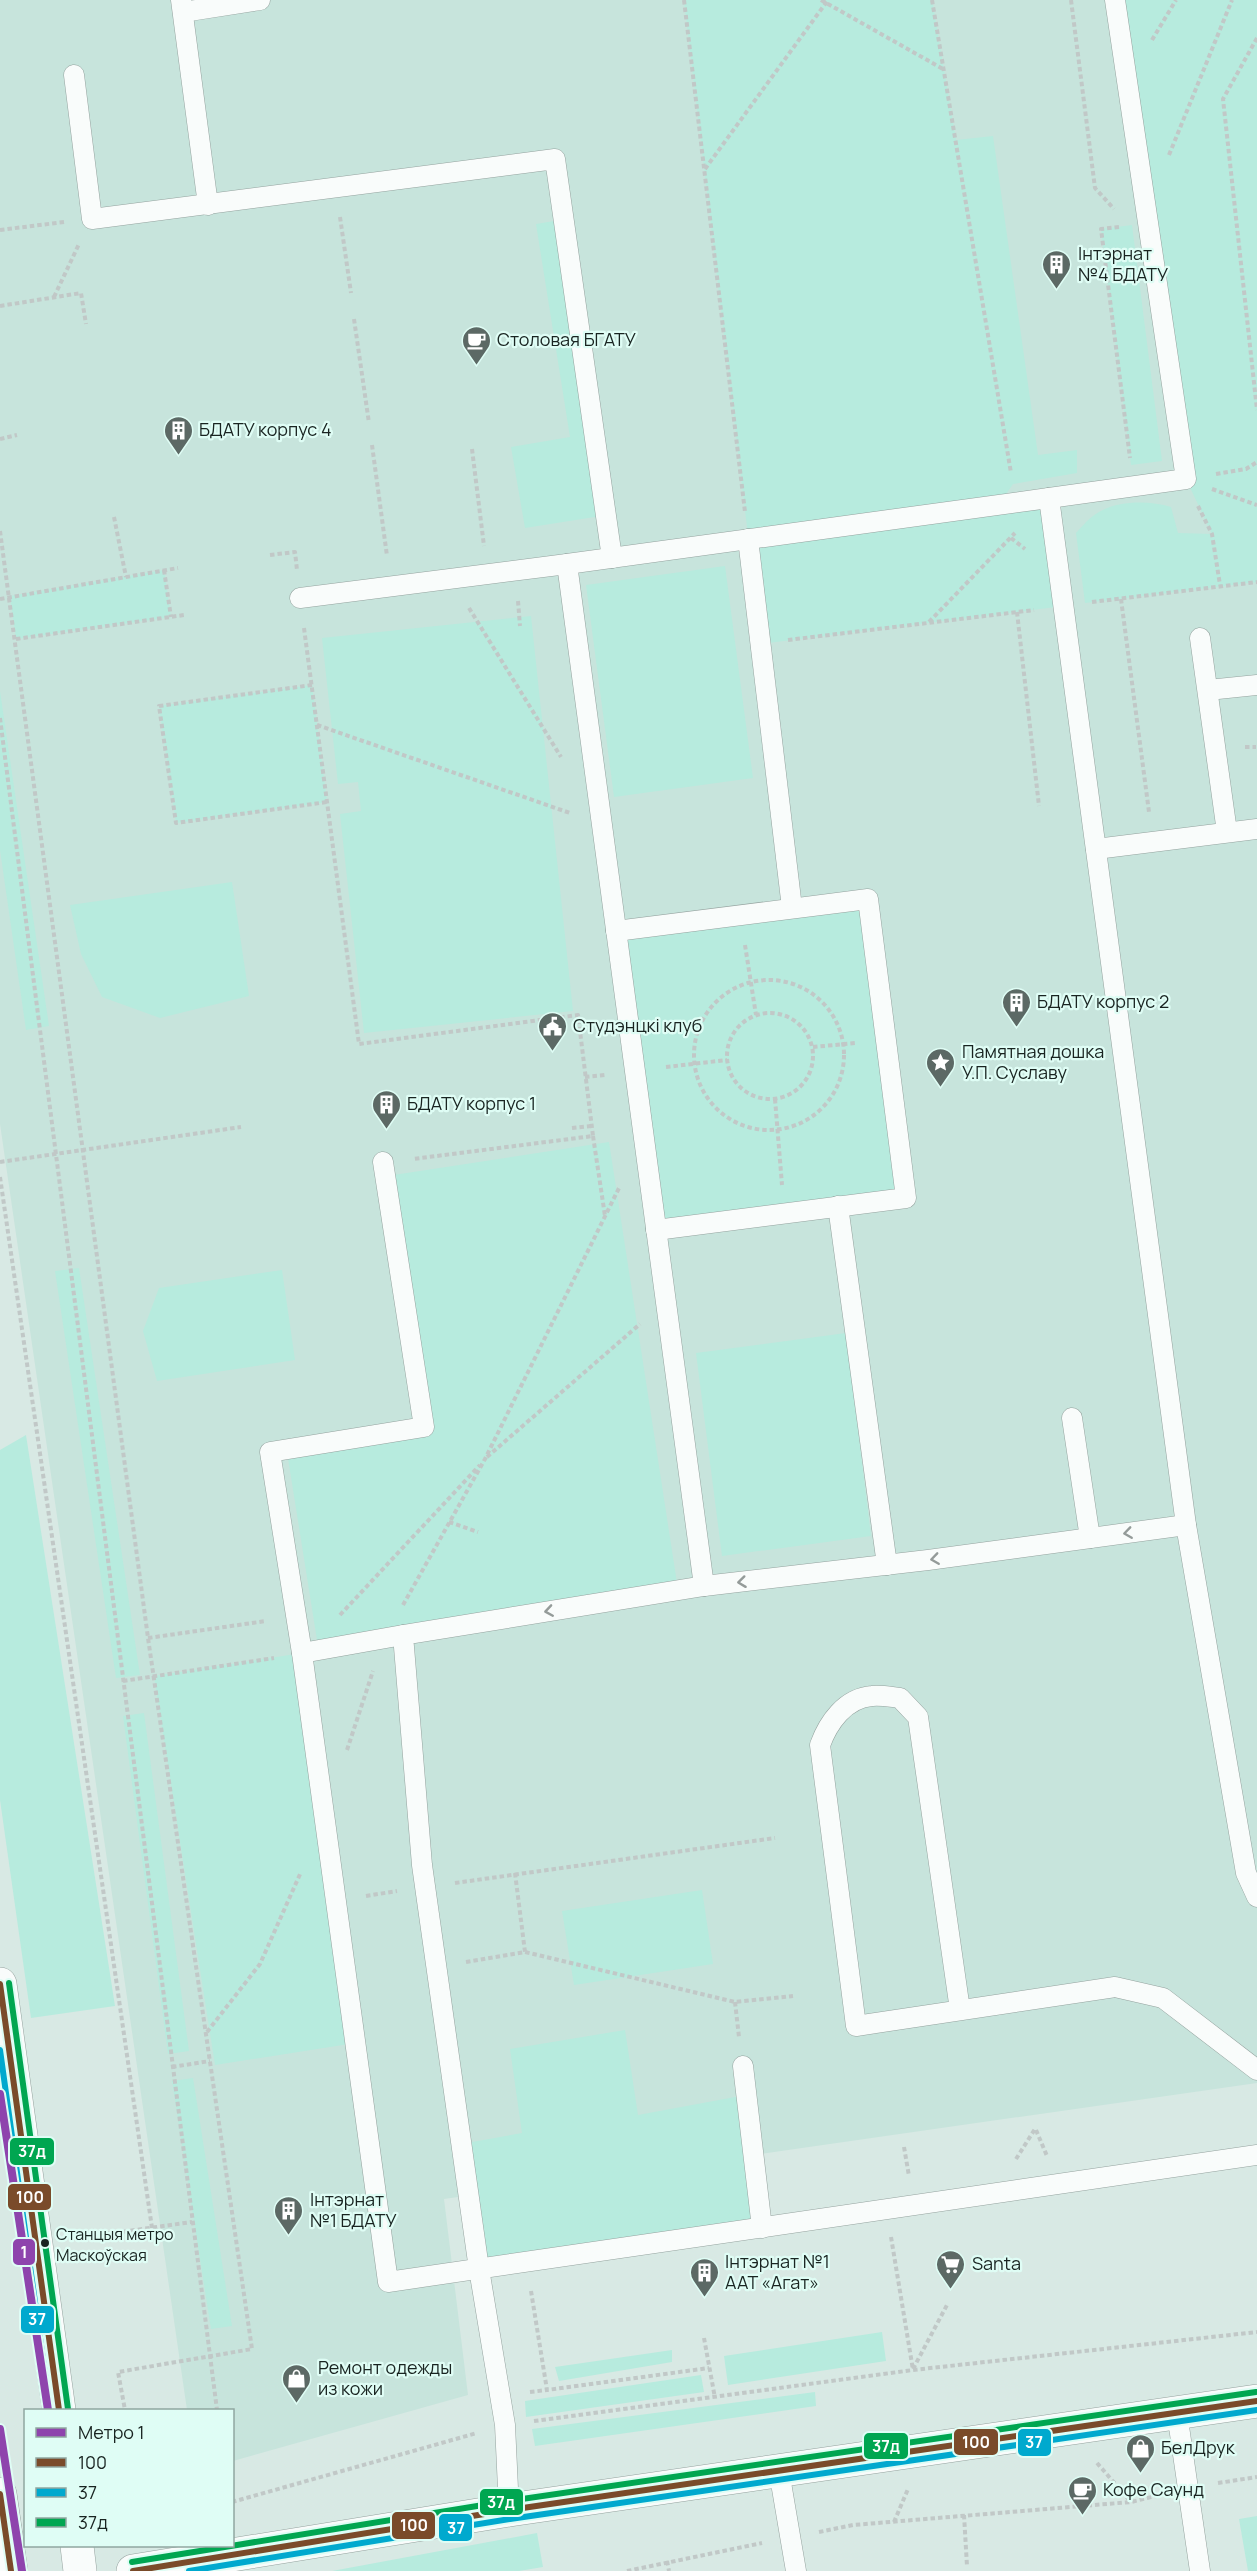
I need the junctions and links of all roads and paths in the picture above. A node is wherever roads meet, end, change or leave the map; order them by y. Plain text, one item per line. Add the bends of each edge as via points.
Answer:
1 (260, 0) edge
2 (684, 0) edge
3 (820, 0) edge
4 (932, 0) edge
5 (1071, 0) edge
6 (1115, 0) edge
7 (1232, 0) edge
8 (827, 2) edge
9 (182, 6) edge
10 (1257, 38) edge
11 (944, 69) junction
12 (74, 75) dead end
13 (705, 170) junction
14 (336, 187) junction
15 (208, 205) junction
16 (1148, 210) junction
17 (92, 219) junction
18 (1115, 228) dead end
19 (1101, 229) dead end
20 (0, 230) edge
21 (351, 293) dead end
22 (53, 297) junction
23 (0, 306) edge
24 (354, 319) dead end
25 (86, 324) dead end
26 (1257, 410) edge
27 (369, 423) dead end
28 (17, 435) dead end
29 (0, 438) edge
30 (372, 445) dead end
31 (472, 449) dead end
32 (1257, 462) edge
33 (1131, 465) dead end
34 (1246, 469) dead end
35 (1186, 479) junction
36 (1049, 498) junction
37 (1017, 503) junction
38 (1257, 505) edge
39 (114, 517) dead end
40 (0, 531) edge
41 (1011, 538) junction
42 (748, 539) junction
43 (1026, 549) dead end
44 (270, 555) dead end
45 (612, 558) junction
46 (567, 564) junction
47 (178, 568) dead end
48 (164, 570) junction
49 (488, 574) junction
50 (126, 577) junction
51 (451, 579) junction
52 (1257, 582) edge
53 (1220, 585) junction
54 (392, 586) junction
55 (10, 596) junction
56 (300, 598) junction
57 (0, 599) edge
58 (1120, 599) junction
59 (1064, 606) junction
60 (1017, 612) junction
61 (184, 615) dead end
62 (171, 617) junction
63 (929, 622) junction
64 (1200, 638) dead end
65 (16, 639) junction
66 (761, 644) junction
67 (312, 685) junction
68 (1257, 685) edge
69 (1208, 690) junction
70 (0, 718) edge
71 (318, 725) junction
72 (566, 765) dead end
73 (327, 802) junction
74 (1039, 806) dead end
75 (602, 824) junction
76 (1257, 829) edge
77 (1227, 832) junction
78 (1153, 842) junction
79 (1096, 849) junction
80 (792, 908) junction
81 (740, 915) junction
82 (616, 931) junction
83 (751, 982) junction
84 (756, 1015) junction
85 (886, 1041) junction
86 (843, 1044) junction
87 (813, 1047) junction
88 (776, 1099) junction
89 (591, 1126) junction
90 (241, 1127) dead end
91 (572, 1128) dead end
92 (778, 1130) junction
93 (593, 1136) junction
94 (83, 1149) junction
95 (57, 1155) junction
96 (0, 1162) edge
97 (383, 1162) joint
98 (0, 1177) edge
99 (620, 1186) dead end
100 (838, 1206) junction
101 (785, 1213) junction
102 (605, 1218) junction
103 (656, 1230) junction
104 (666, 1301) junction
105 (1072, 1418) dead end
106 (485, 1459) junction
107 (449, 1522) junction
108 (1186, 1525) junction
109 (477, 1532) dead end
110 (1090, 1538) junction
111 (887, 1565) junction
112 (704, 1586) junction
113 (296, 1617) junction
114 (333, 1623) dead end
115 (393, 1637) junction
116 (148, 1638) junction
117 (302, 1653) junction
118 (154, 1676) junction
119 (123, 1681) junction
120 (346, 1751) dead end
121 (776, 1838) dead end
122 (301, 1870) dead end
123 (515, 1873) junction
124 (425, 1887) junction
125 (1257, 1897) edge
126 (336, 1900) junction
127 (525, 1952) junction
128 (436, 1961) junction
129 (0, 1984) edge
130 (793, 1996) dead end
131 (960, 2010) junction
132 (206, 2033) junction
133 (210, 2061) junction
134 (743, 2066) dead end
135 (172, 2067) junction
136 (1257, 2070) edge
137 (1257, 2155) edge
138 (886, 2210) junction
139 (192, 2222) junction
140 (152, 2228) junction
141 (762, 2228) junction
142 (37, 2244) junction
143 (526, 2262) junction
144 (479, 2269) junction
145 (946, 2305) dead end
146 (1257, 2332) edge
147 (704, 2338) dead end
148 (209, 2357) junction
149 (709, 2368) junction
150 (913, 2370) junction
151 (715, 2398) junction
152 (1257, 2402) edge
153 (59, 2409) edge
154 (125, 2409) edge
155 (217, 2409) edge
156 (1177, 2413) junction
157 (505, 2425) junction
158 (1086, 2464) dead end
159 (779, 2471) junction
160 (1257, 2477) edge
161 (910, 2484) dead end
162 (1187, 2488) junction
163 (0, 2494) edge
164 (234, 2501) edge
165 (1131, 2502) junction
166 (509, 2510) junction
167 (964, 2515) junction
168 (894, 2522) junction
169 (792, 2538) junction
170 (77, 2547) edge
171 (667, 2561) junction
172 (967, 2566) dead end
173 (11, 2571) edge
174 (80, 2571) edge
175 (133, 2571) edge
176 (627, 2571) edge
177 (669, 2571) edge
178 (796, 2571) edge
179 (1200, 2571) edge

1 - 9 lane
2 - 13 path
3 - 8 path
4 - 11 path
5 - 18 path via 1095,188 1115,209
6 - 16 lane
7 - 16 path
8 - 11 path
8 - 13 path
9 - 15 lane
10 - 26 path via 1223,99
11 - 37 path
12 - 17 lane
13 - 42 path
14 - 15 lane
14 - 21 path
14 - 45 lane via 555,159
15 - 17 lane
16 - 35 lane
17 - 20 path
17 - 22 path
19 - 33 path
22 - 23 path
22 - 25 path via 81,293
24 - 27 path
28 - 29 path
30 - 54 path
31 - 49 path
32 - 34 path
35 - 36 lane
35 - 38 path
35 - 53 path via 1212,534
36 - 37 lane
36 - 41 path
36 - 59 lane
37 - 42 lane
39 - 50 path
40 - 55 path
41 - 43 path
41 - 63 path
42 - 45 lane
42 - 66 lane
44 - 56 path via 295,552
45 - 46 lane
46 - 49 lane
46 - 75 lane
47 - 48 path
48 - 50 path
48 - 62 path
49 - 51 lane
50 - 55 path
51 - 54 lane
51 - 72 path
52 - 53 path
53 - 58 path
54 - 56 lane
55 - 57 path
55 - 65 path
56 - 67 path
58 - 59 path
58 - 78 path
59 - 60 path
59 - 79 lane
60 - 63 path
60 - 74 path
61 - 62 path
62 - 65 path
63 - 66 path
64 - 69 lane
65 - 94 path
66 - 80 lane
67 - 71 path
67 - 73 path via 159,705 176,823
68 - 69 lane
69 - 77 lane
70 - 95 path
71 - 73 path
71 - 75 path
73 - 89 path via 359,1044 578,1015
75 - 82 lane
76 - 77 lane
77 - 78 lane
78 - 79 lane
79 - 108 lane
80 - 81 lane
80 - 85 lane via 868,899
81 - 82 lane
81 - 83 path
82 - 103 lane
83 - 84 path
83 - 86 path via 776,980 792,984 821,1000 835,1020
83 - 92 path via 714,1003 701,1021 694,1064 700,1086 713,1106 732,1121 754,1129
84 - 87 path via 771,1012 798,1022
84 - 88 path via 744,1022 729,1045 730,1073 738,1084 762,1098
85 - 86 path
85 - 100 lane via 906,1198
86 - 87 path
86 - 92 path via 843,1068 835,1091 820,1110 800,1123
87 - 88 path via 809,1075 801,1087
88 - 92 path
89 - 91 path
89 - 93 path
90 - 94 path
92 - 101 path
93 - 97 path
93 - 102 path
94 - 95 path
94 - 116 path
95 - 96 path
95 - 119 path
97 - 113 lane via 424,1427 270,1452
98 - 140 path
99 - 102 path
100 - 101 lane
100 - 111 lane
101 - 103 lane
102 - 106 path
103 - 104 lane
104 - 106 path
104 - 112 lane
105 - 110 lane
106 - 107 path
106 - 114 path
107 - 109 path
107 - 115 path
108 -> 110 lane
108 - 125 lane via 1246,1873
110 -> 111 lane
111 -> 112 lane
112 -> 115 lane
113 - 116 path
113 - 117 lane
115 - 117 lane
115 - 120 path
115 - 124 lane
116 - 118 path
117 - 118 path
117 - 126 lane
118 - 119 path
118 - 132 path
119 - 135 path
121 - 123 path
122 - 132 path via 260,1964
123 - 124 path
123 - 127 path
124 - 126 path
124 - 128 lane
126 - 144 lane via 388,2282
127 - 128 path via 450,1964
127 - 130 path via 735,2002
128 - 144 lane
129 - 142 main road
131 - 131 lane via 856,2026 820,1745 828,1724 848,1705 870,1696 900,1698 918,1717
131 - 136 lane via 1115,1987 1164,1998
132 - 133 path
133 - 135 path
133 - 148 path via 252,2349
134 - 141 lane
135 - 139 path
137 - 138 lane
138 - 141 lane
138 - 150 path
139 - 140 path
139 - 148 path
140 - 142 path
141 - 143 lane
142 - 153 main road
143 - 144 lane
143 - 149 path via 547,2390
144 - 157 lane
145 - 150 path
146 - 150 path
147 - 149 path
148 - 154 path via 118,2372
148 - 155 path
149 - 151 path
150 - 151 path
151 - 157 path
152 - 156 main road
156 - 159 main road
156 - 162 lane
157 - 164 path
157 - 166 lane
158 - 165 path via 1098,2463
159 - 166 main road
159 - 169 lane
160 - 162 path
161 - 168 path
162 - 165 path
162 - 179 lane
163 - 173 main road
165 - 167 path
166 - 175 main road
167 - 168 path
167 - 172 path
168 - 169 path via 854,2525
169 - 171 path
169 - 178 lane
170 - 174 main road
171 - 176 path
171 - 177 path

